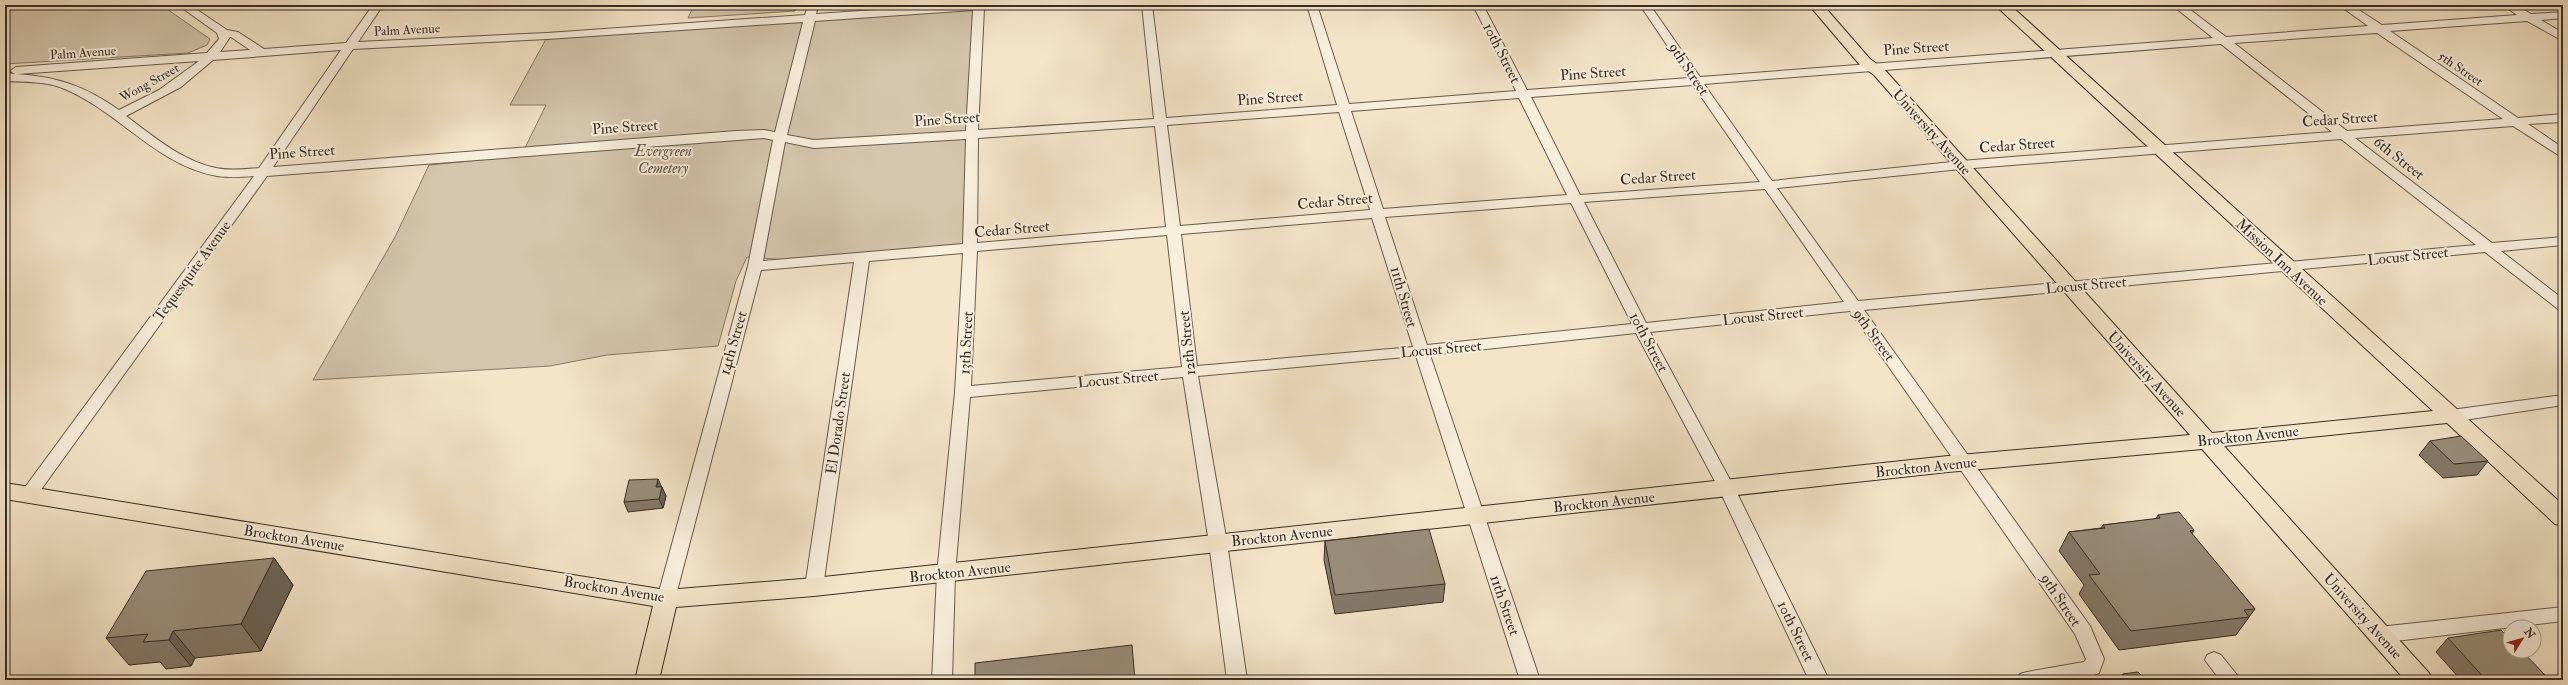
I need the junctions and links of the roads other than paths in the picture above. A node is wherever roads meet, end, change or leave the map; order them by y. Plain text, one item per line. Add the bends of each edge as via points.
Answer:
1 (183, 5) edge
2 (378, 5) edge
3 (813, 5) edge
4 (997, 5) edge
5 (1147, 5) edge
6 (1312, 5) edge
7 (1478, 5) edge
8 (1645, 5) edge
9 (1816, 5) edge
10 (1826, 5) edge
11 (2002, 5) edge
12 (2177, 5) edge
13 (2344, 5) edge
14 (2508, 5) edge
15 (979, 6) junction
16 (2563, 15) edge
17 (810, 17) junction
18 (2530, 18) junction
19 (2380, 30) junction
20 (224, 33) junction
21 (2563, 38) edge
22 (2224, 40) junction
23 (351, 46) junction
24 (262, 53) junction
25 (2055, 54) junction
26 (211, 57) junction
27 (1875, 68) junction
28 (5, 72) edge
29 (5, 77) edge
30 (1696, 81) junction
31 (1523, 94) junction
32 (1344, 108) junction
33 (118, 115) junction
34 (2563, 118) edge
35 (1161, 122) junction
36 (2514, 122) junction
37 (972, 133) junction
38 (2343, 135) junction
39 (780, 138) junction
40 (814, 144) junction
41 (2161, 149) junction
42 (2563, 154) edge
43 (775, 163) junction
44 (1961, 165) junction
45 (263, 172) junction
46 (1768, 185) junction
47 (1576, 199) junction
48 (1379, 213) junction
49 (1175, 231) junction
50 (2563, 241) edge
51 (2489, 248) junction
52 (970, 249) junction
53 (862, 258) junction
54 (755, 266) junction
55 (2288, 267) junction
56 (2070, 287) junction
57 (1854, 306) junction
58 (2563, 306) edge
59 (1642, 330) junction
60 (1420, 351) junction
61 (1190, 372) junction
62 (964, 392) junction
63 (2563, 400) edge
64 (2451, 416) junction
65 (2206, 441) junction
66 (1966, 462) junction
67 (1727, 489) junction
68 (5, 491) edge
69 (29, 494) junction
70 (1475, 516) junction
71 (2563, 518) edge
72 (1218, 543) junction
73 (946, 574) junction
74 (814, 587) junction
75 (666, 599) junction
76 (2563, 614) edge
77 (2379, 635) junction
78 (2214, 660) dead end
79 (647, 680) edge
80 (942, 680) edge
81 (1237, 680) edge
82 (1530, 680) edge
83 (1819, 680) edge
84 (2027, 680) edge
85 (2232, 680) edge
86 (2420, 680) edge

1 - 20 street
2 - 23 street, Tequesquite Avenue
3 - 17 street, 14th Street
4 - 15 street, Palm Avenue
5 - 35 street, 12th Street
6 - 32 street, 11th Street
7 - 31 street, 10th Street
8 - 30 street, 9th Street
9 - 27 main road, University Avenue via 1865,62
10 - 27 main road, University Avenue via 1877,61
11 - 25 main road, Mission Inn Avenue
12 - 22 street, 6th Street
13 - 19 street, 5th Street
14 - 18 street
15 - 17 street, Palm Avenue
15 - 37 street, 13th Street
16 - 18 street, Pine Street
17 - 23 street, Palm Avenue via 547,36
17 - 39 street, 14th Street
18 - 19 street, Pine Street
18 - 21 street
19 - 22 street, Pine Street
19 - 36 street, 5th Street
20 - 24 street via 234,34
20 - 26 street via 225,39
22 - 25 street, Pine Street
22 - 38 street, 6th Street
23 - 24 street, Palm Avenue
23 - 45 street, Tequesquite Avenue
24 - 26 street, Palm Avenue
25 - 27 street, Pine Street
25 - 41 main road, Mission Inn Avenue
26 - 28 street, Palm Avenue
26 - 33 street, Wong Street via 180,84
27 - 30 street, Pine Street
27 - 44 main road, University Avenue
29 - 33 street, Pine Street via 56,82 96,99
30 - 31 street, Pine Street
30 - 46 street, 9th Street
31 - 32 street, Pine Street
31 - 47 street, 10th Street
32 - 35 street, Pine Street
32 - 48 street, 11th Street
33 - 45 street, Pine Street via 176,157 193,165 214,171
34 - 36 street, Cedar Street
35 - 37 street, Pine Street
35 - 49 street, 12th Street
36 - 38 street, Cedar Street
36 - 42 street, 5th Street
37 - 40 street, Pine Street
37 - 52 street, 13th Street
38 - 41 street, Cedar Street
38 - 51 street, 6th Street
39 - 40 street, Pine Street
39 - 43 street, 14th Street
39 - 45 street, Pine Street via 764,134 736,135
40 - 43 street via 792,152
41 - 44 street, Cedar Street
41 - 55 main road, Mission Inn Avenue
43 - 54 street, 14th Street
44 - 46 street, Cedar Street
44 - 56 main road, University Avenue
45 - 69 street, Tequesquite Avenue
46 - 47 street, Cedar Street
46 - 57 street, 9th Street
47 - 48 street, Cedar Street
47 - 59 street, 10th Street
48 - 49 street, Cedar Street
48 - 60 street, 11th Street
49 - 52 street, Cedar Street
49 - 61 street, 12th Street
50 - 51 street, Locust Street
51 - 55 street, Locust Street
51 - 58 street, 6th Street
52 - 53 street, Cedar Street
52 - 62 street, 13th Street
53 - 54 street, Cedar Street
53 - 74 street, El Dorado Street
54 - 75 street, 14th Street
55 - 56 street, Locust Street
55 - 64 main road, Mission Inn Avenue
56 - 57 street, Locust Street
56 - 65 main road, University Avenue
57 - 59 street, Locust Street
57 - 66 street, 9th Street
59 - 60 street, Locust Street
59 - 67 street, 10th Street
60 - 61 street, Locust Street
60 - 70 street, 11th Street
61 - 62 street, Locust Street
61 - 72 street, 12th Street
62 - 73 street, 13th Street
63 - 64 street, Brockton Avenue
64 - 65 main road, Brockton Avenue
64 - 71 main road, Mission Inn Avenue
65 - 66 main road, Brockton Avenue
65 - 77 main road, University Avenue
66 - 67 main road, Brockton Avenue
66 - 84 street, 9th Street via 2082,631 2095,659 2092,667 2083,672
67 - 70 main road, Brockton Avenue
67 - 83 street, 10th Street
68 - 69 main road, Brockton Avenue
69 - 75 main road, Brockton Avenue
70 - 72 main road, Brockton Avenue
70 - 82 street, 11th Street
72 - 73 main road, Brockton Avenue
72 - 81 street, 12th Street
73 - 74 main road, Brockton Avenue
73 - 80 street, 13th Street
74 - 75 main road, Brockton Avenue
75 - 79 main road, 14th Street
76 - 77 street
77 - 86 main road, University Avenue
78 - 85 street

